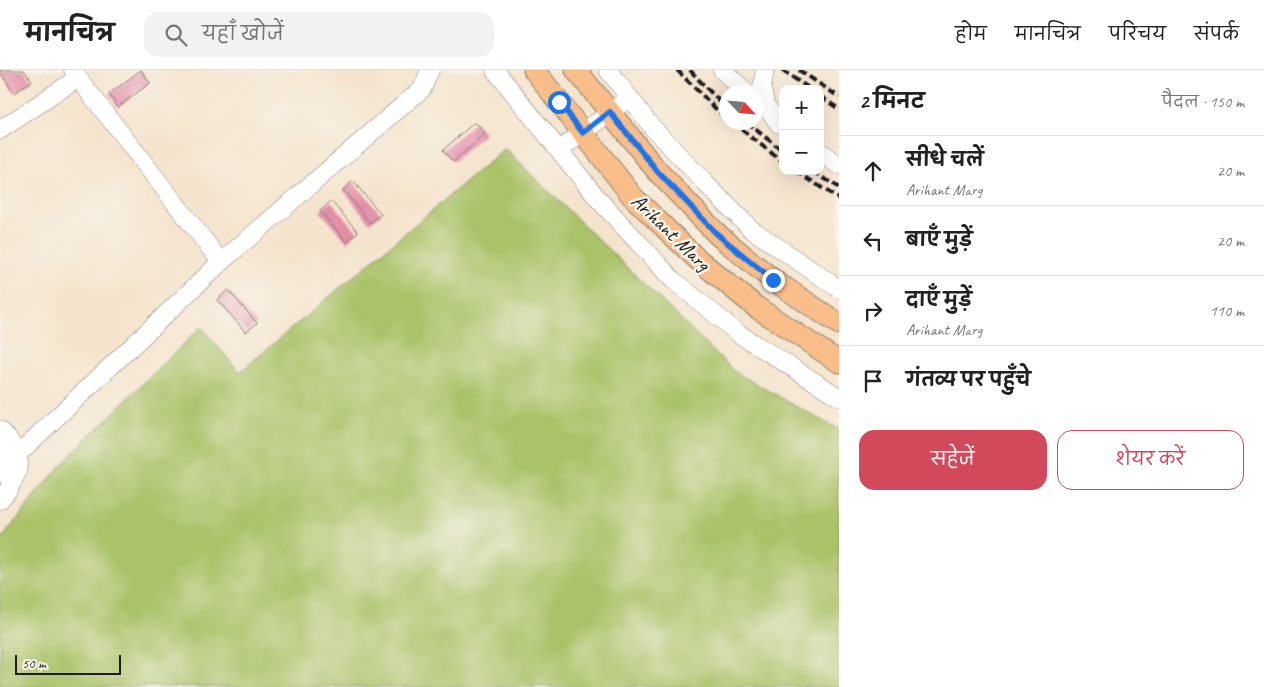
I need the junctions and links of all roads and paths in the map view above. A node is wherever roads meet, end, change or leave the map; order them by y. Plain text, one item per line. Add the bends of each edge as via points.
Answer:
1 (430, 70) edge
2 (495, 70) edge
3 (534, 70) edge
4 (576, 70) edge
5 (608, 70) edge
6 (722, 70) edge
7 (765, 70) edge
8 (75, 74) edge
9 (738, 85) edge
10 (629, 97) junction
11 (764, 109) edge
12 (610, 112) junction
13 (779, 122) edge
14 (779, 123) edge
15 (0, 130) edge
16 (583, 133) junction
17 (559, 150) junction
18 (824, 155) edge
19 (839, 165) edge
20 (221, 262) junction
21 (839, 289) edge
22 (839, 324) edge
23 (839, 362) edge
24 (839, 397) edge
25 (0, 430) edge
26 (0, 447) edge
27 (18, 454) junction
28 (0, 474) edge
29 (0, 500) edge

1 - 20 street via 422,89
2 - 17 street
3 - 16 main road, Arihant Marg
4 - 12 main road, Arihant Marg
5 - 10 street
6 - 9 street
7 - 13 street via 762,87 765,104
8 - 15 street
8 - 20 street
10 - 12 street
10 - 21 street via 652,127 751,229
11 - 14 street
12 - 16 street
12 - 22 main road, Arihant Marg via 658,172 717,234 773,280
16 - 17 street
16 - 23 main road, Arihant Marg via 633,197 695,257 756,307
17 - 24 street via 598,199 673,280 739,334
18 - 19 street
20 - 27 street
25 - 27 street
26 - 28 street via 3,459
27 - 29 street via 18,472

